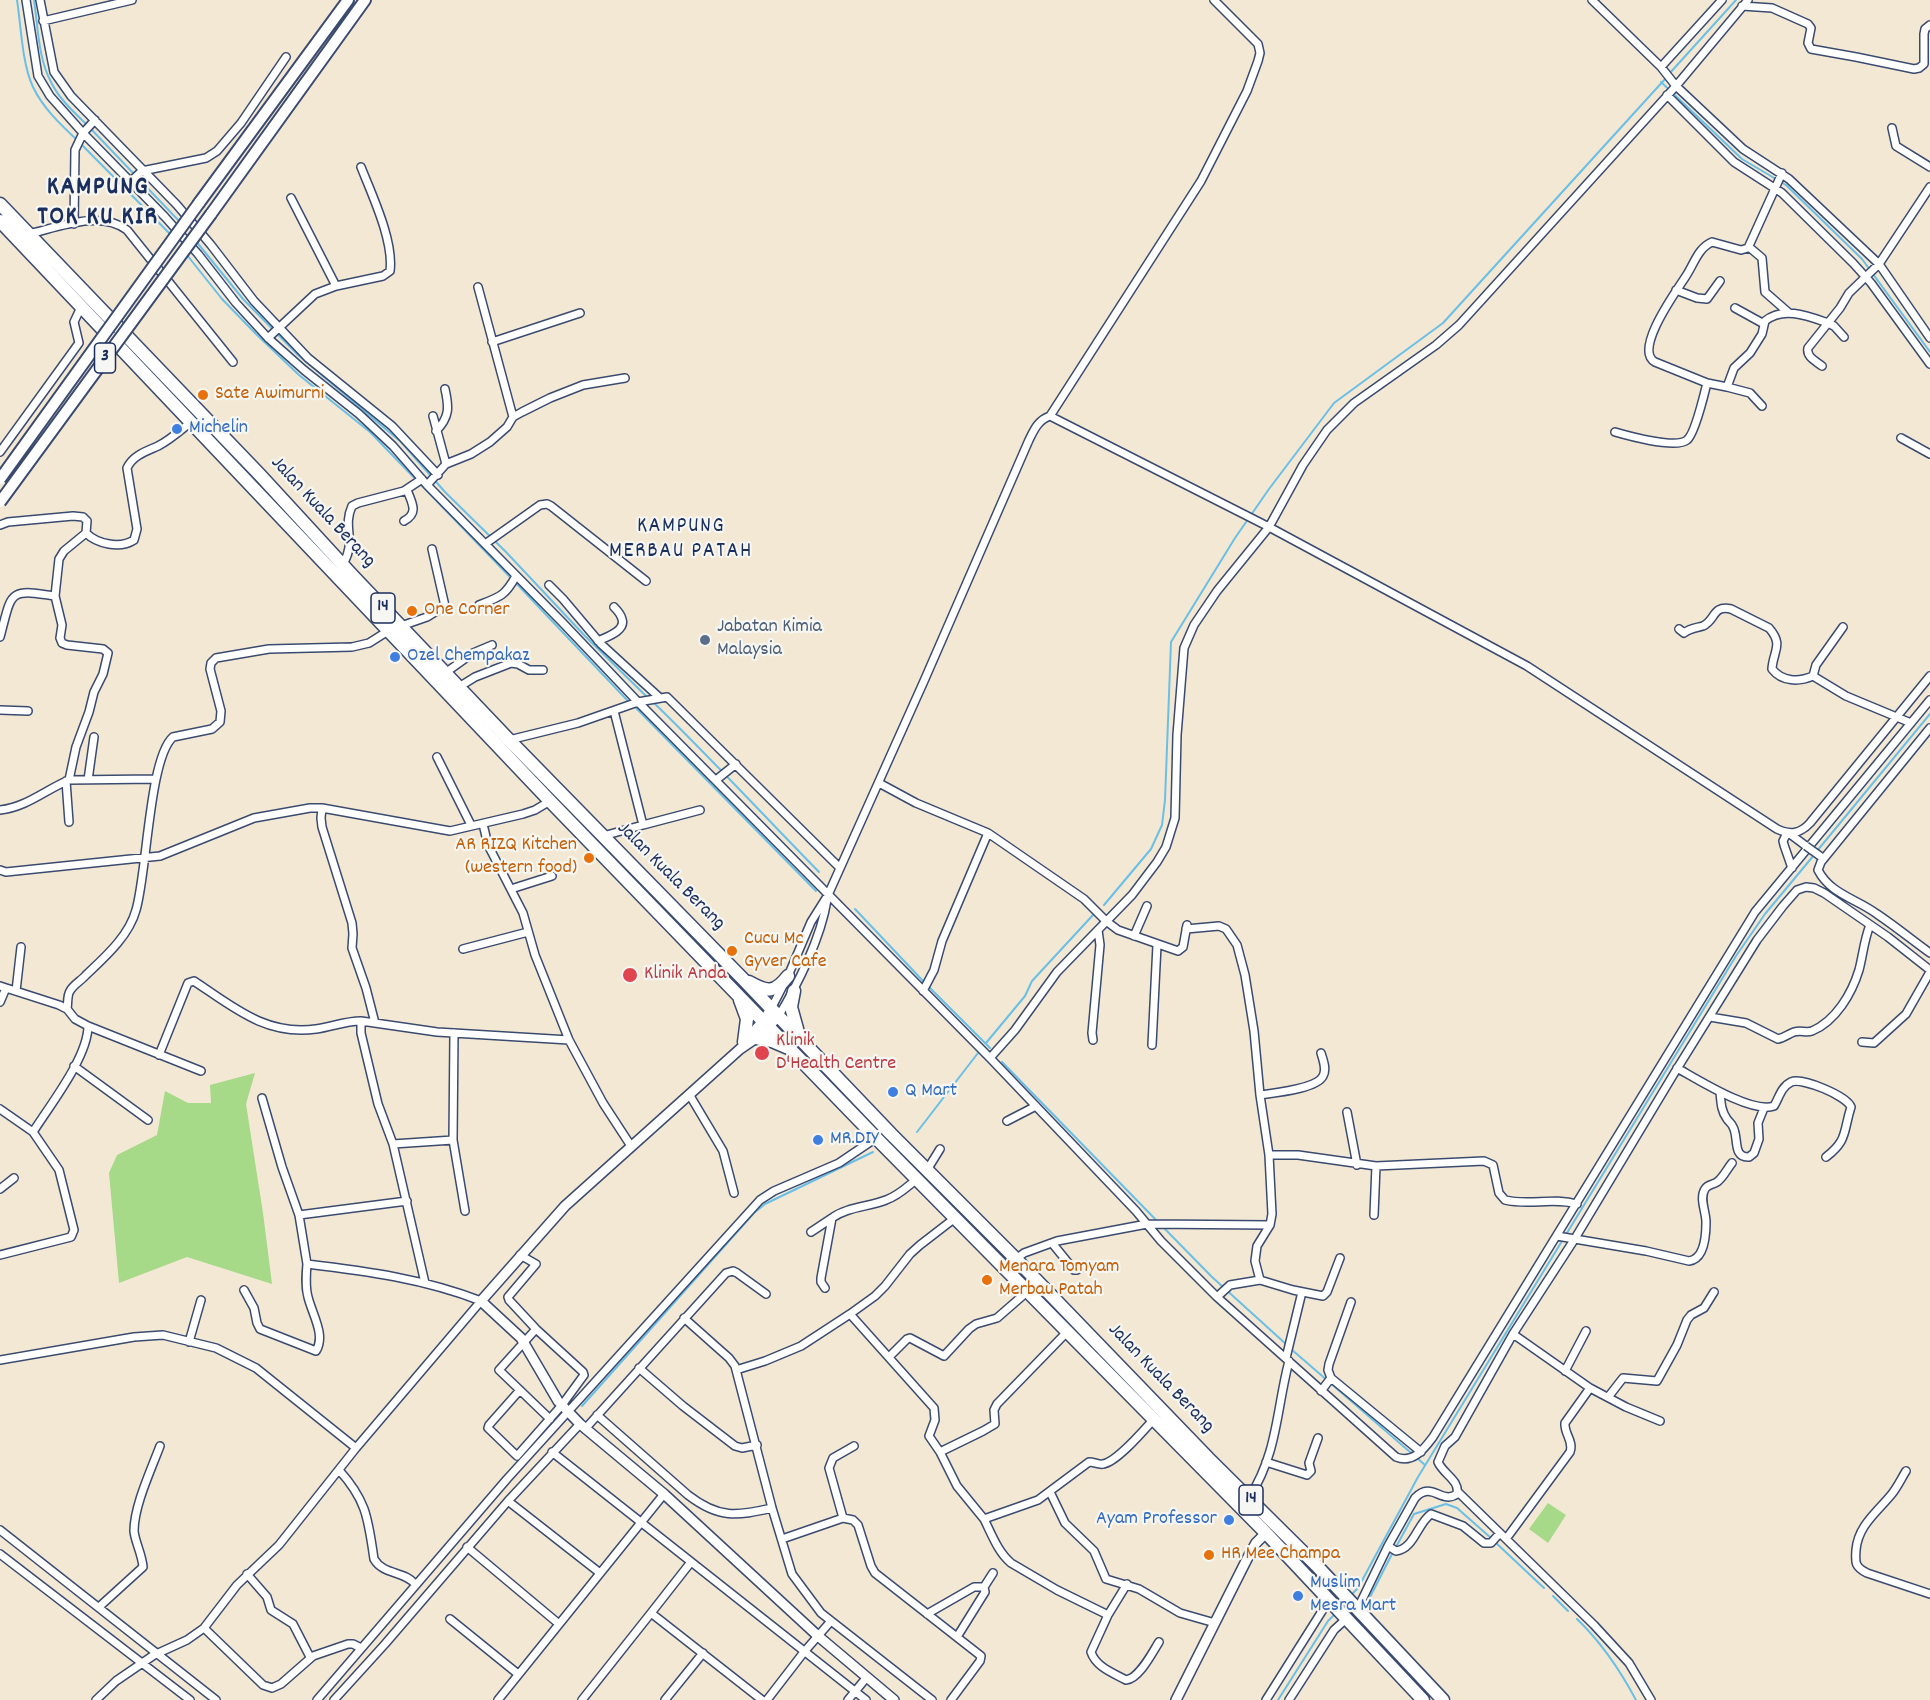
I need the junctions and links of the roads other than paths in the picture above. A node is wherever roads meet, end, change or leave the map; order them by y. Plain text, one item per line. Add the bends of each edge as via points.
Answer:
1 (26, 0) edge
2 (40, 0) edge
3 (132, 0) edge
4 (348, 0) edge
5 (366, 0) edge
6 (1214, 0) edge
7 (1592, 0) edge
8 (1722, 0) edge
9 (1748, 0) edge
10 (1742, 6) junction
11 (44, 21) junction
12 (1930, 25) edge
13 (286, 57) dead end
14 (1662, 69) junction
15 (1674, 83) junction
16 (1667, 95) junction
17 (89, 126) junction
18 (1892, 128) dead end
19 (361, 167) dead end
20 (1930, 167) edge
21 (1781, 175) junction
22 (136, 176) junction
23 (1776, 186) junction
24 (1930, 187) edge
25 (291, 198) dead end
26 (0, 204) edge
27 (1, 222) edge
28 (74, 224) junction
29 (29, 234) junction
30 (1749, 247) junction
31 (1877, 266) junction
32 (1866, 276) junction
33 (1720, 281) dead end
34 (336, 286) junction
35 (478, 287) dead end
36 (1676, 290) junction
37 (81, 307) junction
38 (1735, 308) dead end
39 (580, 313) dead end
40 (1788, 313) junction
41 (1828, 323) junction
42 (1764, 324) junction
43 (274, 332) junction
44 (1844, 337) dead end
45 (1930, 339) edge
46 (492, 342) junction
47 (233, 362) dead end
48 (1930, 364) edge
49 (1822, 366) dead end
50 (625, 378) dead end
51 (1707, 383) junction
52 (1727, 387) junction
53 (445, 389) dead end
54 (1762, 406) dead end
55 (1050, 416) junction
56 (433, 417) dead end
57 (513, 417) junction
58 (191, 422) junction
59 (436, 430) junction
60 (1615, 432) dead end
61 (1901, 438) dead end
62 (0, 452) edge
63 (1930, 454) edge
64 (446, 464) junction
65 (260, 475) junction
66 (437, 476) junction
67 (0, 479) edge
68 (420, 484) junction
69 (0, 502) edge
70 (282, 519) junction
71 (404, 521) dead end
72 (0, 525) edge
73 (1269, 527) junction
74 (86, 533) junction
75 (487, 542) junction
76 (432, 549) dead end
77 (343, 571) junction
78 (514, 580) junction
79 (646, 581) dead end
80 (549, 585) dead end
81 (55, 596) junction
82 (479, 605) dead end
83 (614, 606) dead end
84 (573, 614) junction
85 (563, 621) junction
86 (401, 626) junction
87 (1843, 627) dead end
88 (1679, 629) dead end
89 (388, 631) junction
90 (0, 637) edge
91 (492, 645) dead end
92 (597, 647) junction
93 (543, 670) dead end
94 (445, 673) junction
95 (1813, 676) junction
96 (1930, 676) edge
97 (459, 687) junction
98 (659, 698) junction
99 (1930, 700) edge
100 (642, 701) junction
101 (0, 710) edge
102 (28, 711) dead end
103 (614, 711) junction
104 (1897, 717) junction
105 (1911, 723) junction
106 (1930, 728) edge
107 (94, 738) dead end
108 (509, 740) junction
109 (437, 757) dead end
110 (736, 764) junction
111 (156, 779) junction
112 (717, 779) junction
113 (88, 780) junction
114 (68, 781) junction
115 (879, 783) junction
116 (550, 801) junction
117 (322, 808) junction
118 (0, 810) edge
119 (700, 810) dead end
120 (69, 822) dead end
121 (483, 824) junction
122 (471, 825) junction
123 (643, 825) junction
124 (987, 833) junction
125 (1788, 833) junction
126 (603, 836) junction
127 (1822, 857) junction
128 (145, 858) junction
129 (839, 867) junction
130 (1792, 868) junction
131 (0, 870) edge
132 (552, 876) dead end
133 (511, 889) junction
134 (1827, 889) junction
135 (828, 895) junction
136 (1147, 906) dead end
137 (1106, 921) junction
138 (1870, 925) junction
139 (1098, 930) junction
140 (528, 932) junction
141 (1134, 936) junction
142 (1157, 945) junction
143 (21, 947) dead end
144 (464, 949) dead end
145 (1930, 953) edge
146 (1930, 971) edge
147 (788, 976) junction
148 (742, 978) junction
149 (3, 987) edge
150 (16, 991) junction
151 (794, 991) junction
152 (923, 991) junction
153 (736, 992) junction
154 (0, 1002) edge
155 (67, 1009) junction
156 (1710, 1017) junction
157 (771, 1018) junction
158 (361, 1021) junction
159 (375, 1023) junction
160 (88, 1026) junction
161 (454, 1033) junction
162 (799, 1039) junction
163 (569, 1040) junction
164 (1093, 1040) dead end
165 (1862, 1042) dead end
166 (747, 1043) junction
167 (1152, 1045) dead end
168 (1321, 1053) dead end
169 (159, 1055) junction
170 (796, 1055) junction
171 (990, 1058) junction
172 (74, 1066) junction
173 (1670, 1068) junction
174 (201, 1071) dead end
175 (1720, 1092) junction
176 (689, 1094) junction
177 (1260, 1095) junction
178 (262, 1098) dead end
179 (1036, 1106) junction
180 (1764, 1107) junction
181 (0, 1109) edge
182 (1347, 1112) dead end
183 (148, 1120) dead end
184 (1007, 1121) dead end
185 (33, 1132) junction
186 (876, 1138) junction
187 (453, 1140) junction
188 (393, 1144) junction
189 (632, 1146) junction
190 (940, 1149) dead end
191 (1269, 1155) junction
192 (1826, 1158) dead end
193 (1732, 1163) dead end
194 (1357, 1165) junction
195 (1376, 1166) junction
196 (922, 1174) junction
197 (14, 1178) dead end
198 (0, 1189) edge
199 (734, 1194) dead end
200 (407, 1201) junction
201 (1577, 1204) junction
202 (465, 1211) dead end
203 (299, 1215) junction
204 (1374, 1215) dead end
205 (832, 1218) junction
206 (955, 1218) junction
207 (1149, 1224) junction
208 (1270, 1226) junction
209 (811, 1232) dead end
210 (1559, 1236) junction
211 (1573, 1239) junction
212 (1052, 1243) junction
213 (0, 1255) edge
214 (520, 1256) junction
215 (1340, 1258) dead end
216 (1016, 1259) junction
217 (307, 1264) junction
218 (1084, 1265) dead end
219 (1260, 1280) junction
220 (425, 1283) junction
221 (825, 1288) dead end
222 (244, 1290) dead end
223 (1028, 1291) junction
224 (1302, 1292) junction
225 (1713, 1292) dead end
226 (766, 1294) dead end
227 (1218, 1295) junction
228 (201, 1300) dead end
229 (481, 1301) junction
230 (1351, 1302) dead end
231 (850, 1314) junction
232 (684, 1318) junction
233 (536, 1329) junction
234 (1586, 1331) dead end
235 (1067, 1332) junction
236 (1514, 1334) junction
237 (189, 1342) junction
238 (523, 1342) junction
239 (1288, 1354) junction
240 (889, 1357) junction
241 (0, 1360) edge
242 (639, 1368) junction
243 (736, 1370) junction
244 (1564, 1371) junction
245 (1330, 1379) junction
246 (1590, 1388) junction
247 (1323, 1389) junction
248 (519, 1390) junction
249 (1609, 1396) junction
250 (1161, 1408) junction
251 (564, 1409) junction
252 (597, 1415) junction
253 (550, 1419) junction
254 (1660, 1422) dead end
255 (1158, 1424) junction
256 (582, 1426) junction
257 (1318, 1438) dead end
258 (1435, 1438) junction
259 (757, 1445) junction
260 (160, 1446) dead end
261 (854, 1446) dead end
262 (1444, 1446) junction
263 (356, 1448) junction
264 (552, 1452) junction
265 (940, 1452) junction
266 (1421, 1452) junction
267 (1266, 1462) junction
268 (339, 1470) junction
269 (1906, 1471) dead end
270 (1050, 1492) junction
271 (1458, 1492) junction
272 (664, 1494) junction
273 (1249, 1498) junction
274 (508, 1501) junction
275 (772, 1508) junction
276 (843, 1518) junction
277 (984, 1519) junction
278 (641, 1521) junction
279 (0, 1530) edge
280 (1266, 1533) junction
281 (1498, 1538) junction
282 (782, 1539) junction
283 (467, 1547) junction
284 (1392, 1548) junction
285 (0, 1554) edge
286 (692, 1562) junction
287 (600, 1573) junction
288 (993, 1573) dead end
289 (247, 1574) junction
290 (415, 1584) junction
291 (1127, 1584) junction
292 (984, 1587) junction
293 (1930, 1594) edge
294 (1331, 1602) junction
295 (99, 1607) junction
296 (1357, 1607) junction
297 (651, 1613) junction
298 (927, 1614) junction
299 (1108, 1615) junction
300 (1345, 1617) junction
301 (450, 1619) dead end
302 (831, 1621) junction
303 (1215, 1623) junction
304 (559, 1624) junction
305 (204, 1628) junction
306 (818, 1636) junction
307 (957, 1637) junction
308 (368, 1642) junction
309 (1160, 1642) dead end
310 (361, 1648) junction
311 (378, 1650) junction
312 (804, 1652) junction
313 (703, 1653) junction
314 (156, 1654) junction
315 (310, 1657) junction
316 (142, 1664) junction
317 (518, 1674) junction
318 (867, 1677) junction
319 (855, 1691) junction
320 (96, 1700) edge
321 (190, 1700) edge
322 (216, 1700) edge
323 (317, 1700) edge
324 (334, 1700) edge
325 (498, 1700) edge
326 (582, 1700) edge
327 (665, 1700) edge
328 (762, 1700) edge
329 (767, 1700) edge
330 (848, 1700) edge
331 (866, 1700) edge
332 (894, 1700) edge
333 (932, 1700) edge
334 (951, 1700) edge
335 (1176, 1700) edge
336 (1266, 1700) edge
337 (1289, 1700) edge
338 (1423, 1700) edge
339 (1443, 1700) edge
340 (1651, 1700) edge

1 - 17 street via 39,76 50,96
2 - 11 street
3 - 11 street
4 - 67 main road, 3, bridge
5 - 69 main road, 3, bridge
6 - 55 street via 1258,44 1260,53 1251,80 1201,181
7 - 14 street
8 - 14 street
9 - 10 street
10 - 12 street via 1772,8 1808,24 1811,49 1914,69 1924,64 1924,34
10 - 15 street
11 - 17 street via 54,72
13 - 22 street via 217,151 206,158
14 - 15 street
15 - 16 street
15 - 21 street via 1743,149
16 - 23 street via 1734,162
16 - 73 street via 1451,333 1371,390 1327,430
17 - 22 street
17 - 22 street
17 - 28 street via 77,141 74,159
18 - 20 street via 1896,146
19 - 34 street via 382,221 390,271
21 - 23 street
21 - 31 street via 1829,216
22 - 43 street via 236,303
22 - 43 street via 177,205 212,245
23 - 30 street
23 - 32 street
24 - 31 street
25 - 34 street
26 - 29 highway, Jalan Kuala Berang / 14
27 - 37 highway, Jalan Kuala Berang / 14
28 - 29 street
28 - 47 street via 108,221 127,230
29 - 65 highway, Jalan Kuala Berang / 14
30 - 36 street via 1741,250 1707,244
30 - 40 street via 1762,258 1765,291
31 - 32 street
31 - 45 street
32 - 41 street
32 - 48 street
33 - 36 street via 1707,299
34 - 43 street via 315,294
35 - 46 street
36 - 51 street via 1652,338 1649,358
37 - 58 highway, Jalan Kuala Berang / 14
37 - 62 street via 75,322 79,343
38 - 42 street
39 - 46 street
40 - 41 street
40 - 42 street via 1774,315
41 - 44 street
41 - 49 street via 1807,352
42 - 52 street via 1750,353 1734,368
43 - 66 street via 392,426
43 - 68 street via 304,370 393,447
46 - 57 street
50 - 57 street via 583,384
51 - 52 street
51 - 60 street via 1686,442 1652,442
52 - 54 street via 1750,393
53 - 59 street via 449,411
55 - 73 street
55 - 115 street via 1036,426 1029,440
56 - 59 street
57 - 64 street via 490,442
58 - 70 highway, Jalan Kuala Berang / 14
58 - 74 street via 138,456 127,468 137,529 134,540 115,544 95,540
59 - 64 street
61 - 63 street
64 - 66 street
65 - 70 highway via 283,507
65 - 77 highway, Jalan Kuala Berang / 14
66 - 68 street
68 - 71 street via 412,502 413,512
68 - 75 street
68 - 77 street via 352,506 348,522 350,551
70 - 77 highway, Jalan Kuala Berang / 14
72 - 74 street via 80,516 87,521
73 - 125 street via 1527,666
73 - 137 street via 1217,591 1186,640 1175,818 1170,838 1132,895
74 - 81 street via 59,560
75 - 78 street
75 - 79 street via 540,505 549,504
76 - 86 street via 445,606
77 - 86 highway, Jalan Kuala Berang / 14
77 - 89 highway, Jalan Kuala Berang / 14
78 - 82 street via 508,591
78 - 85 street
80 - 84 street
81 - 90 street via 28,592 16,595
81 - 114 street via 62,620 62,643 108,653
83 - 92 street via 622,624
84 - 85 street
84 - 92 street
85 - 92 street
86 - 94 highway, Jalan Kuala Berang / 14
87 - 95 street via 1816,664
88 - 95 street via 1684,633 1705,625 1719,609 1731,609 1773,633 1778,644 1772,662 1775,674 1798,680
89 - 111 street via 364,645 269,649 216,658 210,669 221,711 220,722 212,729 173,737 166,746
89 - 116 highway, Jalan Kuala Berang / 14
91 - 94 street via 473,652
92 - 98 street
92 - 100 street
93 - 97 street via 511,663
94 - 97 highway, Jalan Kuala Berang / 14
95 - 104 street via 1846,696
96 - 104 street
97 - 108 highway, Jalan Kuala Berang / 14
98 - 100 street
98 - 110 street via 669,698
99 - 105 street
100 - 103 street
100 - 112 street
101 - 102 street
103 - 108 street
103 - 123 street
104 - 105 street
104 - 125 street via 1810,823 1800,831
105 - 130 street
106 - 127 street
107 - 113 street
108 - 126 highway, Jalan Kuala Berang / 14
109 - 122 street
110 - 112 street
110 - 129 street
111 - 113 street
111 - 128 street
112 - 135 street
113 - 114 street
114 - 118 street via 20,807
114 - 120 street
115 - 124 street
115 - 129 street
116 - 121 street via 535,810
116 - 153 highway, Jalan Kuala Berang / 14
117 - 122 street via 441,830
117 - 128 street via 254,818
117 - 159 street via 323,828 352,923 352,948
119 - 123 street
121 - 122 street
121 - 133 street
123 - 126 street
124 - 137 street via 1084,899
124 - 152 street
125 - 127 street, bridge
125 - 130 street via 1783,841
126 - 148 highway, Jalan Kuala Berang / 14
127 - 134 street via 1818,870
128 - 131 street
128 - 155 street via 134,919 70,991
129 - 135 street
130 - 173 street via 1755,912
132 - 133 street
133 - 140 street
134 - 138 street
134 - 145 street via 1876,913
134 - 156 street via 1806,887 1793,893 1757,940
135 - 147 street via 811,922
135 - 151 street via 824,917
135 - 152 street
136 - 141 street
137 - 139 street
137 - 141 street
138 - 146 street
138 - 156 street via 1852,986 1836,1013 1821,1027 1809,1033 1796,1031 1778,1040 1746,1023
139 - 164 street
139 - 171 street via 1057,972
140 - 144 street
140 - 163 street
141 - 142 street
142 - 167 street
142 - 177 street via 1181,950 1187,927 1219,926 1230,933 1237,945 1250,1001
143 - 150 street
146 - 165 street via 1902,1018 1874,1043
147 - 148 highway via 772,990
147 - 157 street
148 - 157 highway, Jalan Kuala Berang / 14
149 - 150 street
149 - 154 street
150 - 155 street
151 - 157 street
151 - 162 highway via 791,1007
152 - 171 street
153 - 157 highway, Jalan Kuala Berang / 14
153 - 166 highway via 747,1019
155 - 160 street
156 - 173 street
157 - 162 highway, Jalan Kuala Berang / 14
157 - 166 street
157 - 170 highway, Jalan Kuala Berang / 14
158 - 159 street
158 - 169 street via 316,1029 274,1028 252,1020 194,981 188,983
158 - 188 street via 378,1104
159 - 161 street
160 - 169 street
160 - 172 street via 88,1037
161 - 163 street
161 - 187 street
162 - 196 highway, Jalan Kuala Berang / 14
163 - 189 street via 595,1090
166 - 170 highway via 778,1044
166 - 176 street
168 - 177 street via 1325,1071 1322,1079
169 - 174 street
170 - 186 highway, Jalan Kuala Berang / 14
171 - 179 street
172 - 183 street
172 - 185 street
173 - 175 street
173 - 201 street
173 - 211 street
175 - 180 street
175 - 180 street via 1723,1112 1733,1126 1737,1147 1744,1157 1749,1157 1760,1139 1758,1121
176 - 189 street
176 - 199 street via 720,1144
177 - 191 street
178 - 203 street
179 - 184 street
179 - 207 street
180 - 192 street via 1774,1106 1792,1081 1811,1083 1850,1103 1844,1137
181 - 185 street
182 - 194 street
185 - 213 street via 59,1170 74,1230 71,1237
186 - 196 highway, Jalan Kuala Berang / 14
186 - 251 street via 839,1163 760,1200
187 - 188 street
187 - 202 street
188 - 200 street
189 - 214 street via 566,1206
190 - 196 street
191 - 194 street via 1298,1155
191 - 208 street
193 - 211 street via 1703,1192 1706,1221 1702,1250 1695,1260
194 - 195 street
195 - 201 street via 1484,1161 1493,1165 1499,1193 1505,1200
195 - 204 street
196 - 205 street via 897,1195
196 - 206 highway, Jalan Kuala Berang / 14
196 - 216 highway, Jalan Kuala Berang / 14
197 - 198 street
200 - 203 street
200 - 220 street
201 - 210 street
203 - 217 street
205 - 209 street
205 - 221 street via 821,1278
206 - 223 highway, Jalan Kuala Berang / 14
206 - 231 street via 910,1254 885,1286
207 - 208 street
207 - 212 street
207 - 227 street via 1161,1241
208 - 219 street via 1257,1246 1255,1261
210 - 211 street
210 - 258 street
211 - 236 street
212 - 216 street
212 - 218 street via 1074,1270
214 - 229 street
214 - 233 street via 536,1264 508,1299
215 - 224 street via 1325,1295
216 - 250 highway, Jalan Kuala Berang / 14
217 - 220 street
217 - 222 street via 307,1296 318,1326 316,1351 260,1329
219 - 224 street
219 - 227 street via 1230,1285
220 - 229 street
223 - 235 highway, Jalan Kuala Berang / 14
223 - 240 street via 997,1318 969,1329 944,1356 910,1338
224 - 239 street
225 - 249 street via 1704,1308 1684,1324 1657,1381 1623,1378
226 - 232 street via 729,1271
227 - 239 street
228 - 237 street
229 - 238 street
229 - 263 street
230 - 245 street via 1329,1364
231 - 240 street
231 - 243 street via 801,1346
232 - 242 street
232 - 243 street via 729,1358
233 - 238 street
233 - 251 street via 583,1372 584,1377
234 - 244 street
235 - 255 highway, Jalan Kuala Berang / 14
235 - 265 street via 997,1404 995,1424
236 - 244 street
236 - 262 street via 1455,1437
237 - 241 street via 146,1335
237 - 263 street via 216,1348 256,1368
238 - 248 street via 499,1370
238 - 251 street
239 - 247 street
239 - 267 street via 1275,1437
240 - 265 street via 934,1408 929,1436
242 - 252 street
242 - 259 street via 735,1446
243 - 259 street
244 - 246 street
245 - 247 street
245 - 266 street
246 - 249 street
246 - 281 street via 1565,1423 1570,1452
247 - 266 street via 1396,1457 1402,1460
248 - 253 street
248 - 253 street via 489,1425 489,1431 517,1456
249 - 254 street
250 - 255 highway via 1166,1420
250 - 273 highway, Jalan Kuala Berang / 14
251 - 253 street
251 - 256 street
251 - 290 street
252 - 256 street
252 - 275 street via 704,1506 732,1515
255 - 270 street via 1104,1464 1086,1463
255 - 280 highway, Jalan Kuala Berang / 14
256 - 264 street
256 - 272 street
257 - 267 street via 1307,1475
258 - 262 street
258 - 266 street
259 - 275 street
260 - 295 street via 135,1514 134,1534 143,1567
261 - 276 street via 833,1458 829,1468
262 - 271 street via 1438,1462 1456,1483
263 - 268 street
264 - 274 street
264 - 278 street
265 - 277 street via 957,1486
267 - 273 street
268 - 289 street via 279,1545
268 - 290 street via 355,1488 365,1511 377,1564 411,1578
269 - 293 street via 1861,1530 1855,1562 1867,1573
270 - 277 street via 1033,1503
270 - 291 street via 1065,1523 1094,1551 1105,1577
271 - 281 street
271 - 284 street via 1450,1498 1428,1490 1419,1494
272 - 278 street
272 - 306 street
273 - 296 highway, Jalan Kuala Berang / 14
274 - 283 street
274 - 287 street
275 - 282 street
276 - 282 street
276 - 298 street via 858,1525 875,1574
277 - 299 street via 995,1543 1011,1563
278 - 286 street
278 - 287 street
279 - 295 street
280 - 294 highway, Jalan Kuala Berang / 14
280 - 303 street via 1256,1543
281 - 284 street via 1484,1543 1463,1526 1431,1515 1408,1545 1401,1550
281 - 340 street via 1594,1625 1629,1663
282 - 302 street via 792,1574 816,1608
283 - 304 street
283 - 311 street
284 - 296 street
285 - 316 street
286 - 297 street
286 - 312 street
287 - 304 street
288 - 292 street
289 - 305 street
289 - 315 street via 267,1597 271,1610 293,1624
290 - 308 street
291 - 299 street
291 - 303 street via 1180,1613
292 - 298 street via 974,1587
292 - 307 street via 985,1592
294 - 300 highway, Jalan Kuala Berang / 14
294 - 336 street
295 - 314 street
296 - 339 highway, Jalan Kuala Berang / 14
297 - 313 street
297 - 326 street
298 - 307 street
299 - 309 street via 1091,1655 1101,1666 1126,1680 1137,1676
300 - 337 street
300 - 338 highway, Jalan Kuala Berang / 14
301 - 317 street
302 - 306 street
302 - 333 street
303 - 335 street
304 - 317 street
305 - 314 street
305 - 315 street via 267,1688 281,1684
306 - 312 street
306 - 318 street
307 - 334 street via 981,1658
308 - 310 street
308 - 311 street
310 - 315 street via 348,1644
310 - 323 street
311 - 324 street
312 - 319 street
312 - 329 street
313 - 327 street
313 - 328 street
314 - 316 street
314 - 322 street
316 - 320 street
316 - 321 street
317 - 325 street
318 - 319 street
318 - 332 street
319 - 330 street
319 - 331 street

